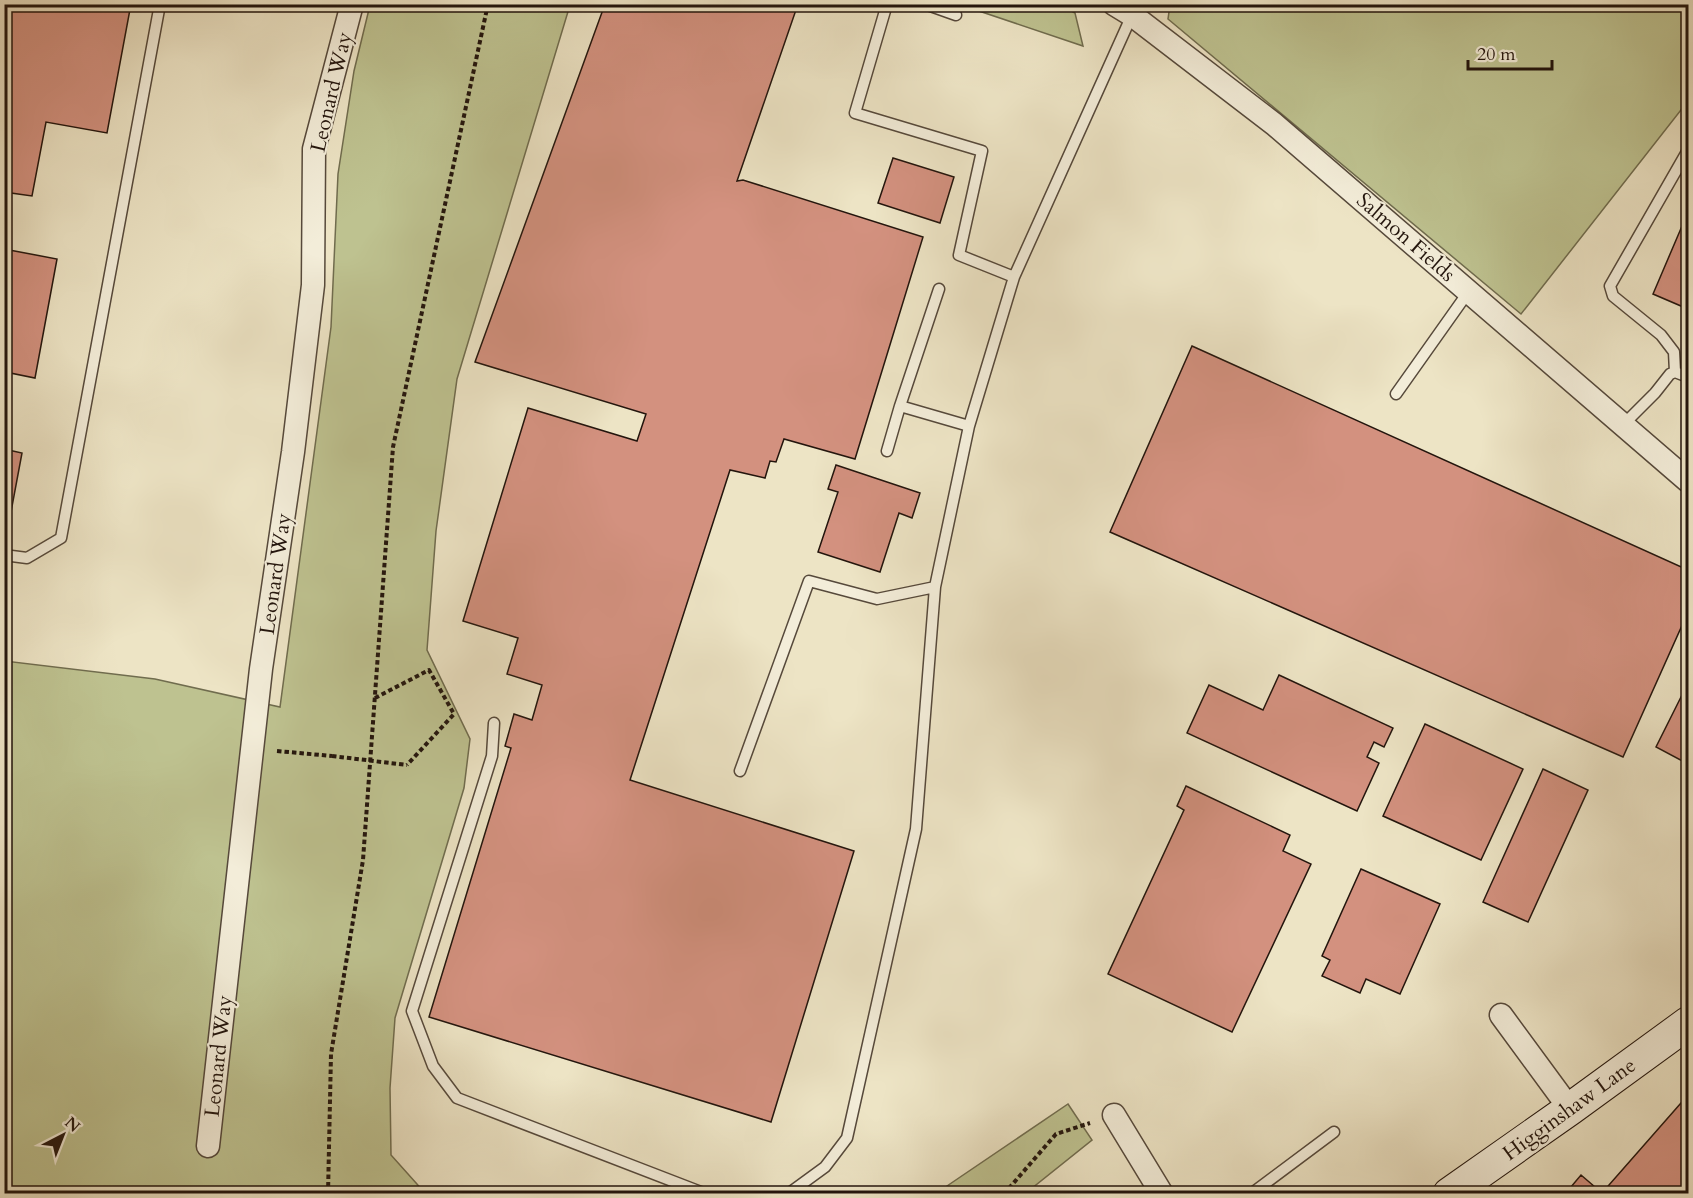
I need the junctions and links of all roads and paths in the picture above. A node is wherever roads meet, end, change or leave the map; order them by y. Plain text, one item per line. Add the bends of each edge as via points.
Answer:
1 (160, 4) edge
2 (352, 4) edge
3 (488, 4) edge
4 (887, 4) edge
5 (925, 4) edge
6 (1123, 10) edge
7 (956, 15) dead end
8 (1689, 150) edge
9 (1014, 277) junction
10 (939, 289) dead end
11 (1469, 291) junction
12 (1675, 372) junction
13 (1689, 377) edge
14 (1396, 394) dead end
15 (900, 406) junction
16 (1623, 424) junction
17 (969, 426) junction
18 (887, 451) dead end
19 (1689, 481) edge
20 (4, 555) edge
21 (935, 587) junction
22 (375, 698) junction
23 (494, 723) dead end
24 (252, 748) junction
25 (740, 771) dead end
26 (1502, 1015) dead end
27 (1689, 1023) edge
28 (1570, 1109) junction
29 (1114, 1115) joint
30 (1334, 1132) dead end
31 (208, 1146) dead end
32 (328, 1194) edge
33 (706, 1194) edge
34 (788, 1194) edge
35 (1004, 1194) edge
36 (1162, 1194) edge
37 (1251, 1194) edge
38 (1449, 1194) edge

1 - 20 lane via 61,538 27,558
2 - 24 street, Leonard Way via 314,149 313,285
3 - 22 path via 393,447
4 - 9 lane via 855,113 982,151 959,255
5 - 7 lane
6 - 9 lane
6 - 11 street, Salmon Fields via 1274,124
8 - 12 lane via 1610,286 1613,296 1661,335 1674,352
9 - 17 lane
10 - 15 lane
11 - 14 lane
11 - 16 street, Salmon Fields
12 - 13 lane
12 - 16 lane
15 - 17 lane
15 - 18 lane
16 - 19 street, Salmon Fields
17 - 21 lane
21 - 25 lane via 877,599 809,581
21 - 34 lane via 916,829 847,1138 825,1167
22 - 24 path, bridge via 429,670 454,714 407,765
22 - 32 path via 363,860 331,1054
23 - 33 lane via 492,756 412,1011 433,1066 457,1098
24 - 31 street, Leonard Way
26 - 28 street
27 - 28 main road, Higginshaw Lane
28 - 38 main road, Higginshaw Lane
29 - 35 path via 1056,1134
29 - 36 street
30 - 37 lane

